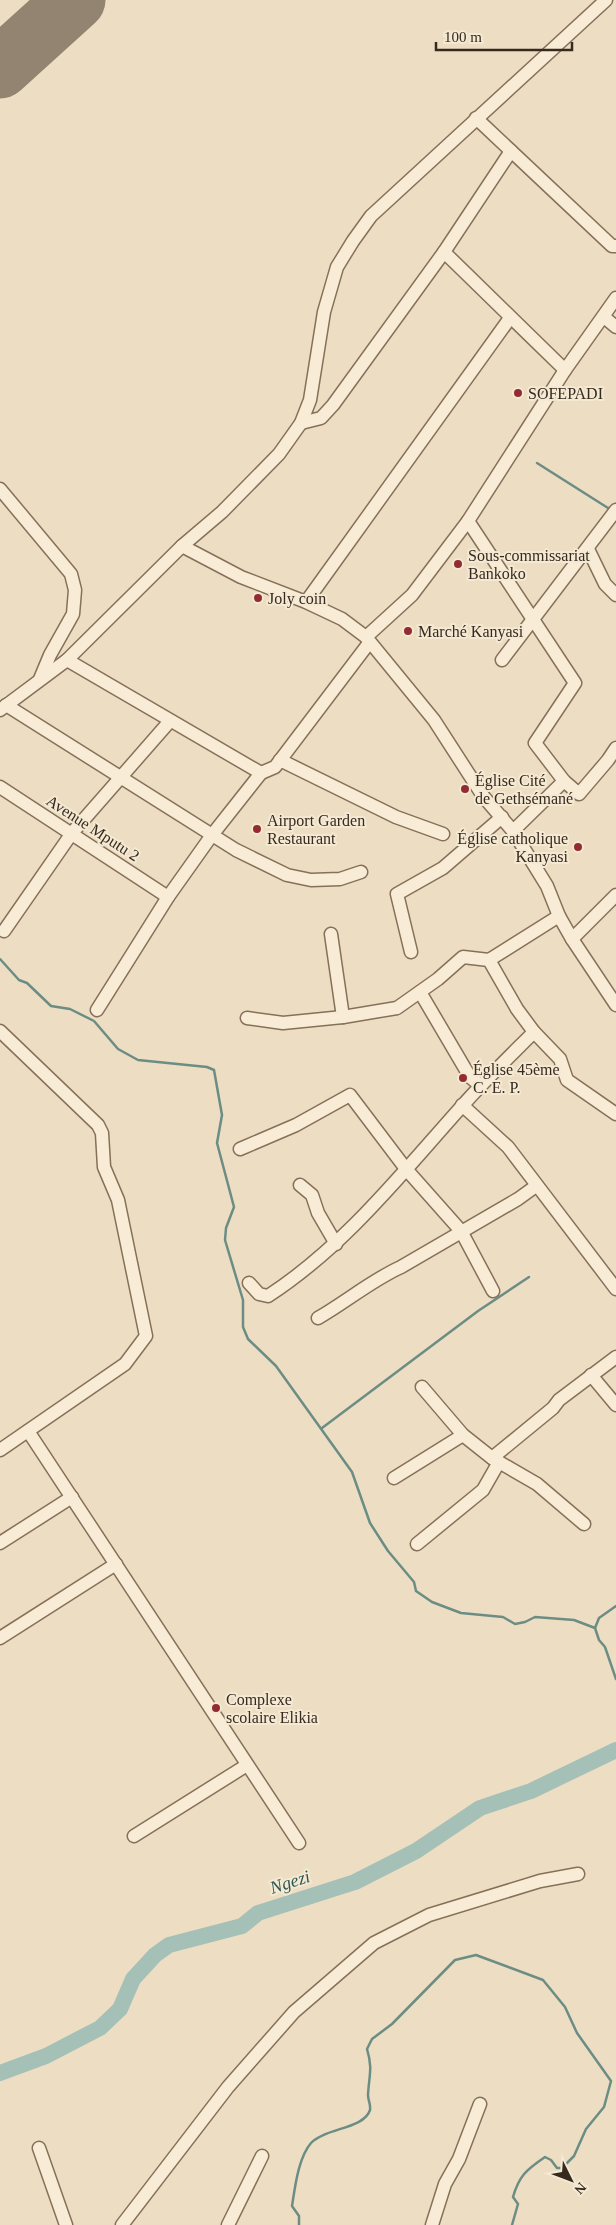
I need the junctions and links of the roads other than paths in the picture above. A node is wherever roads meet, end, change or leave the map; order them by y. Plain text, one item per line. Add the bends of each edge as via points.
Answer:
1 (606, 0) edge
2 (476, 118) junction
3 (511, 151) junction
4 (616, 246) edge
5 (444, 252) junction
6 (616, 298) edge
7 (604, 316) junction
8 (510, 318) junction
9 (616, 327) edge
10 (565, 370) junction
11 (301, 423) junction
12 (0, 489) edge
13 (616, 510) edge
14 (468, 522) junction
15 (182, 546) junction
16 (588, 549) junction
17 (616, 595) edge
18 (306, 602) junction
19 (532, 619) junction
20 (367, 640) junction
21 (67, 660) junction
22 (502, 660) dead end
23 (40, 680) junction
24 (3, 707) edge
25 (170, 721) junction
26 (616, 748) edge
27 (280, 760) junction
28 (261, 773) junction
29 (120, 777) junction
30 (564, 781) junction
31 (0, 787) edge
32 (502, 817) junction
33 (513, 831) junction
34 (72, 833) junction
35 (212, 834) junction
36 (443, 834) dead end
37 (361, 872) dead end
38 (168, 896) junction
39 (614, 901) edge
40 (559, 916) junction
41 (4, 931) dead end
42 (331, 934) dead end
43 (572, 939) junction
44 (411, 952) dead end
45 (489, 960) junction
46 (420, 992) junction
47 (616, 1005) edge
48 (97, 1010) dead end
49 (342, 1017) junction
50 (247, 1018) dead end
51 (0, 1031) edge
52 (534, 1032) junction
53 (480, 1086) junction
54 (462, 1105) junction
55 (616, 1114) edge
56 (240, 1149) dead end
57 (406, 1169) junction
58 (300, 1185) dead end
59 (536, 1186) junction
60 (461, 1231) junction
61 (336, 1244) junction
62 (248, 1283) dead end
63 (616, 1289) edge
64 (493, 1291) dead end
65 (318, 1318) dead end
66 (616, 1356) edge
67 (591, 1375) junction
68 (422, 1387) dead end
69 (616, 1406) edge
70 (28, 1431) junction
71 (463, 1435) junction
72 (0, 1450) edge
73 (496, 1460) junction
74 (394, 1478) dead end
75 (72, 1498) junction
76 (584, 1524) dead end
77 (0, 1543) edge
78 (417, 1544) dead end
79 (116, 1564) junction
80 (0, 1638) edge
81 (248, 1764) junction
82 (134, 1836) dead end
83 (299, 1843) dead end
84 (578, 1874) dead end
85 (480, 2104) dead end
86 (39, 2148) dead end
87 (262, 2156) dead end
88 (127, 2223) edge
89 (66, 2225) edge
90 (228, 2225) edge
91 (432, 2225) edge

1 - 2 street
2 - 3 street
2 - 11 street via 371,216 337,267 324,312 310,400
3 - 4 street via 612,246
3 - 5 street
5 - 8 street
5 - 11 street via 333,405 321,418
6 - 7 street
7 - 9 street
7 - 10 street
8 - 10 street
8 - 18 street
10 - 14 street
11 - 15 street via 278,454 222,512
12 - 23 street via 71,574 73,614
13 - 16 street
14 - 19 street
14 - 20 street via 412,595
15 - 18 street via 241,577
15 - 21 street
16 - 17 street via 605,584
16 - 19 street
18 - 20 street via 342,619
19 - 22 street
19 - 30 street via 575,683 535,743
20 - 27 street
20 - 32 street via 434,720 483,796
21 - 23 street
21 - 25 street
23 - 24 street
24 - 29 street
25 - 28 street
25 - 29 street
26 - 30 street via 579,794
27 - 28 street via 275,767
27 - 36 street via 396,817
28 - 35 street
29 - 34 street
29 - 35 street
30 - 33 street
31 - 34 street, Avenue Mputu 2
32 - 33 street
32 - 44 street via 443,868 397,894
33 - 40 street via 547,886
34 - 38 street, Avenue Mputu 2
34 - 41 street
35 - 37 street via 236,850 287,875 311,880 340,879
35 - 38 street
38 - 48 street
39 - 43 street
40 - 43 street
40 - 45 street
42 - 49 street
43 - 47 street
45 - 46 street via 463,957
45 - 52 street
46 - 49 street via 397,1008
46 - 53 street via 470,1077
49 - 50 street via 283,1023
51 - 70 street via 98,1124 102,1133 104,1167 118,1200 146,1336 125,1364
52 - 53 street
52 - 55 street via 560,1059 566,1080
53 - 54 street
54 - 57 street
54 - 59 street via 508,1147
56 - 57 street via 296,1125 350,1095
57 - 60 street
57 - 61 street
58 - 61 street via 312,1195 318,1213
59 - 60 street
59 - 63 street
60 - 64 street
60 - 65 street via 402,1267 382,1275 350,1300
61 - 62 street via 300,1276 268,1296 259,1294
66 - 67 street
67 - 69 street
67 - 73 street
68 - 71 street
70 - 72 street
70 - 75 street
71 - 73 street
71 - 74 street
73 - 76 street via 537,1484
73 - 78 street via 483,1490
75 - 77 street
75 - 79 street
79 - 80 street
79 - 81 street
81 - 82 street
81 - 83 street
84 - 88 street via 540,1881 429,1915 374,1943 294,2012 228,2088
85 - 91 street via 459,2159 445,2184
86 - 89 street
87 - 90 street

